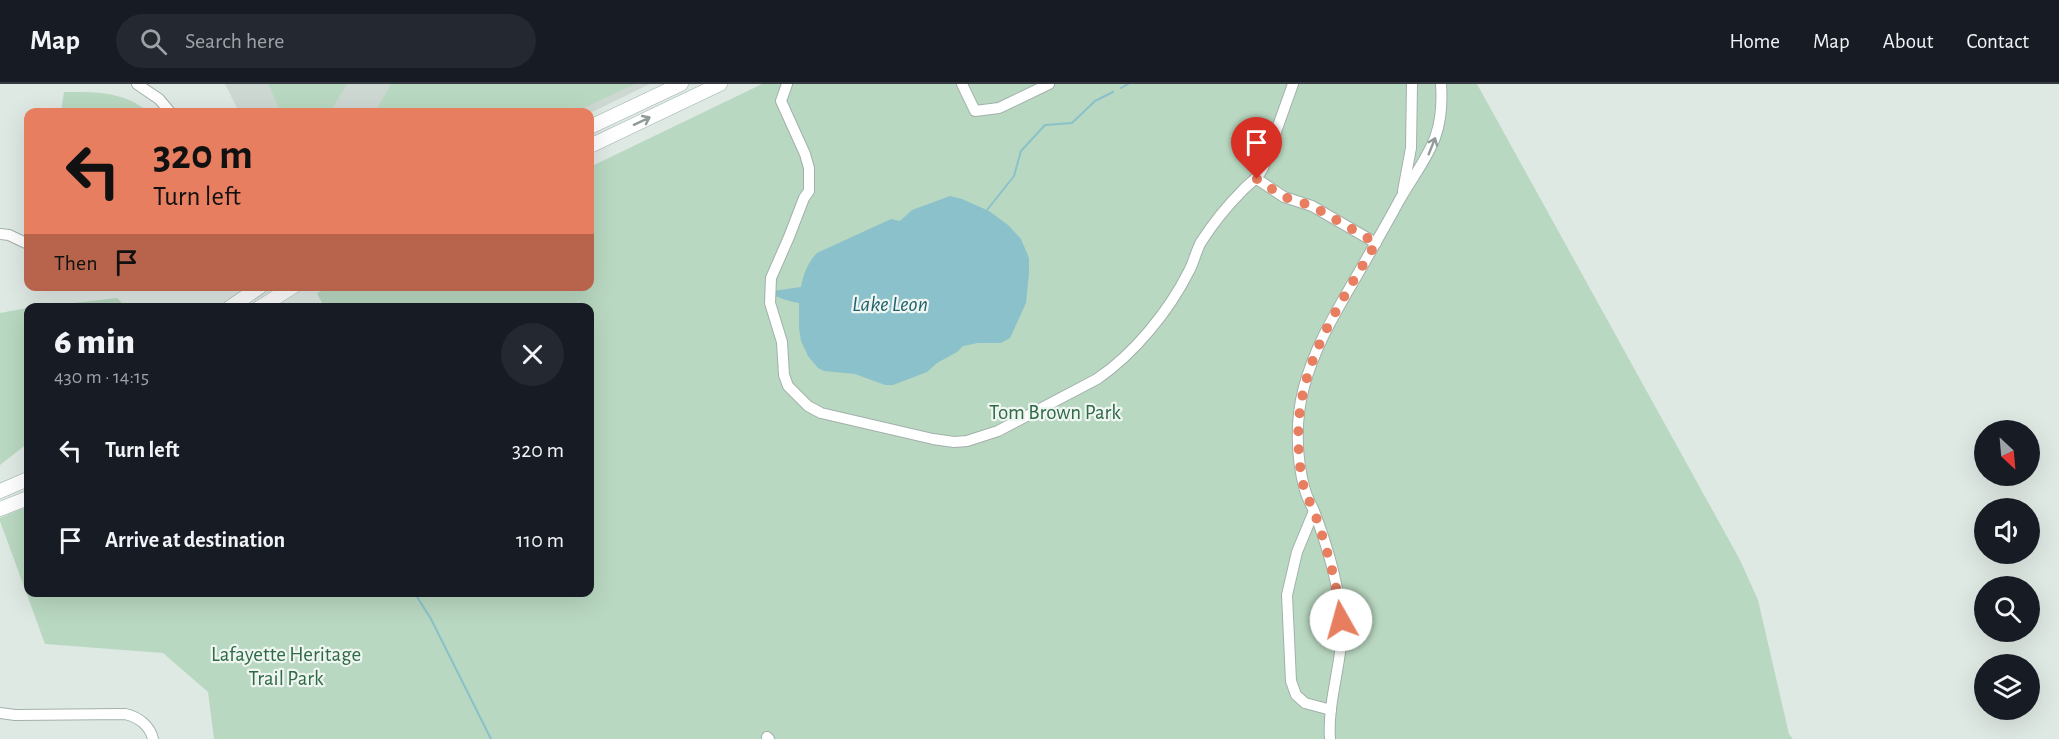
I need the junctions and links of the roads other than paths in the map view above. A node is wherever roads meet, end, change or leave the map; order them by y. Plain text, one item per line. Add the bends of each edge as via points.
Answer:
1 (137, 84) edge
2 (681, 84) edge
3 (720, 84) edge
4 (787, 84) edge
5 (962, 84) edge
6 (1049, 84) edge
7 (1293, 84) edge
8 (1412, 84) edge
9 (1442, 84) edge
10 (167, 108) edge
11 (594, 125) edge
12 (594, 144) edge
13 (1257, 179) junction
14 (1402, 196) junction
15 (0, 234) edge
16 (24, 242) edge
17 (1376, 243) junction
18 (254, 291) edge
19 (286, 291) edge
20 (237, 303) edge
21 (267, 303) edge
22 (24, 481) edge
23 (0, 491) edge
24 (24, 500) edge
25 (0, 509) edge
26 (1314, 511) junction
27 (1331, 710) junction
28 (0, 713) edge
29 (153, 739) edge
30 (1330, 739) edge

1 - 10 street
2 - 11 main road
12 -> 3 main road
4 - 13 street via 781,101 809,168 809,191 770,288 788,386 821,413 933,440 967,441 998,431 1107,372 1160,318 1201,242 1235,198
5 - 6 street via 975,111 999,108
7 - 13 street
8 - 14 street via 1411,148
14 -> 9 street via 1438,132
13 - 17 street via 1284,197 1312,206
14 - 17 street
15 - 16 street
17 - 26 street via 1321,339 1303,390 1300,467 1305,493
18 - 20 main road
19 - 21 main road
22 - 23 main road
24 - 25 main road
26 - 27 street via 1335,575 1341,620
26 - 27 street via 1297,552 1287,595 1291,681 1296,695 1305,703
27 - 30 street
28 - 29 street via 125,714 144,723

